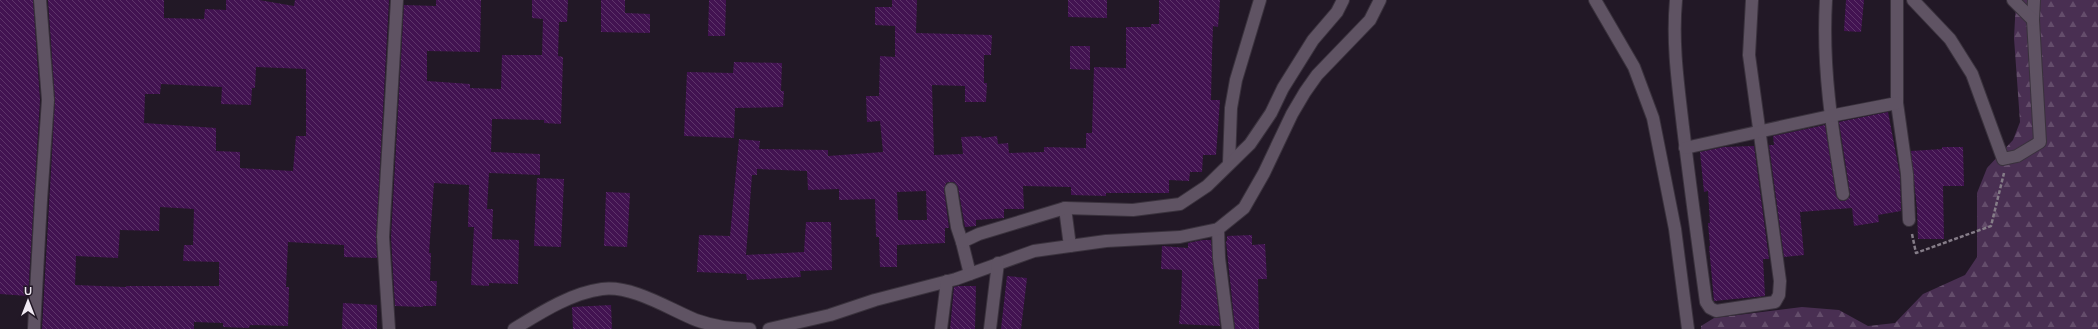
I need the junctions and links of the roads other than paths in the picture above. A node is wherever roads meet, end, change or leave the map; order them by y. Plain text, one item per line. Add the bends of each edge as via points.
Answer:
1 (40, 0) edge
2 (397, 0) edge
3 (1260, 0) edge
4 (1344, 0) edge
5 (1380, 0) edge
6 (1595, 0) edge
7 (1676, 0) edge
8 (1752, 0) edge
9 (1826, 0) edge
10 (1897, 0) edge
11 (1913, 0) edge
12 (2013, 0) edge
13 (2034, 0) edge
14 (2033, 20) junction
15 (1897, 103) junction
16 (1830, 116) junction
17 (1761, 130) junction
18 (1685, 148) junction
19 (1229, 163) junction
20 (951, 189) dead end
21 (1843, 194) dead end
22 (1065, 208) junction
23 (1909, 220) road end
24 (1218, 229) junction
25 (962, 242) junction
26 (1070, 246) junction
27 (998, 263) junction
28 (970, 274) junction
29 (947, 281) junction
30 (34, 329) edge
31 (389, 329) edge
32 (514, 329) edge
33 (750, 329) edge
34 (769, 329) edge
35 (941, 329) edge
36 (990, 329) edge
37 (1228, 329) edge
38 (1688, 329) edge

1 - 30 street via 48,100
2 - 31 street via 383,237
3 - 19 street via 1230,108
4 - 19 street via 1313,40 1250,144
5 - 24 street via 1370,20 1317,75 1305,92 1244,208
6 - 38 street via 1634,67 1653,118 1674,229
7 - 18 street via 1673,29
8 - 17 street via 1749,55
9 - 16 street via 1824,39
10 - 15 street
11 - 14 street via 1950,40 1972,74 2003,159 2017,156 2040,142
12 - 14 street
13 - 14 street
15 - 16 street
15 - 23 street via 1907,174
16 - 17 street
16 - 21 street
17 - 18 street
17 - 18 street via 1780,281 1779,295 1775,302 1716,311 1706,302
19 - 22 street via 1207,186 1180,204 1133,210
20 - 25 street
22 - 25 street via 979,234
22 - 26 street
24 - 26 street via 1180,237 1106,240
24 - 37 street
25 - 28 street
26 - 27 street via 1034,251
27 - 28 street
27 - 36 street
28 - 29 street
29 - 34 street via 830,315
29 - 35 street
32 - 33 street via 562,302 604,288 620,289 658,302 698,321 735,329

